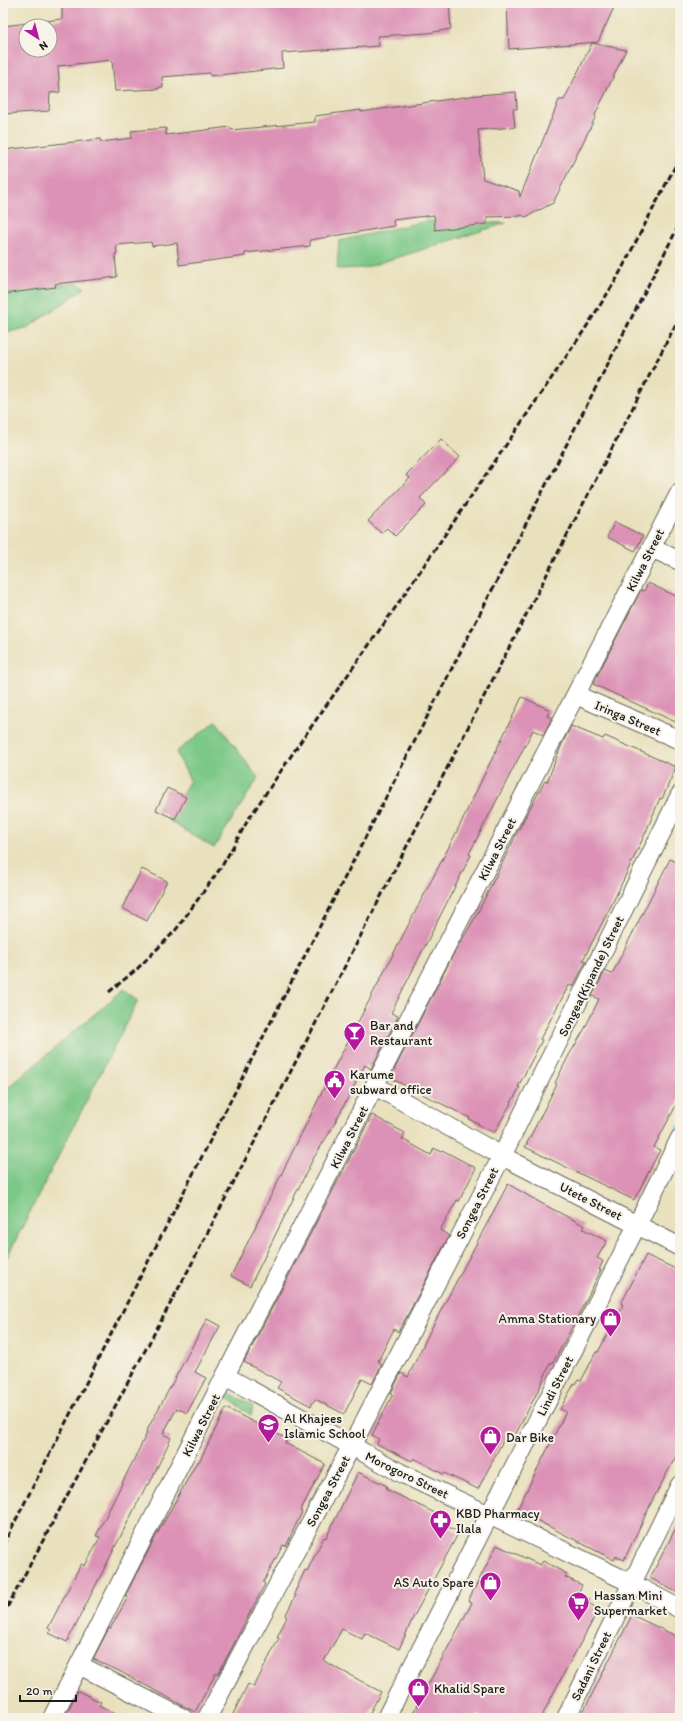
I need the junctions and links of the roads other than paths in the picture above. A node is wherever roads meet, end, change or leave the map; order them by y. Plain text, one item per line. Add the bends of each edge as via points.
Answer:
1 (680, 492) edge
2 (651, 548) junction
3 (680, 561) edge
4 (576, 695) junction
5 (680, 740) edge
6 (680, 795) edge
7 (375, 1086) junction
8 (680, 1138) edge
9 (502, 1156) junction
10 (637, 1225) junction
11 (680, 1247) edge
12 (225, 1376) junction
13 (351, 1447) junction
14 (680, 1485) edge
15 (489, 1515) junction
16 (631, 1583) junction
17 (680, 1609) edge
18 (79, 1665) junction
19 (52, 1718) edge
20 (183, 1718) edge
21 (207, 1718) edge
22 (386, 1718) edge
23 (566, 1718) edge

1 - 2 street, Kilwa Street
2 - 3 street
2 - 4 street, Kilwa Street
4 - 5 street, Iringa Street
4 - 7 street, Kilwa Street
6 - 9 street, Songea(Kipande) Street
7 - 9 street, Utete Street
7 - 12 street, Kilwa Street
8 - 10 street, Lindi Street
9 - 10 street, Utete Street
9 - 13 street, Songea Street
10 - 11 street, Utete Street
10 - 15 street, Lindi Street
12 - 13 street, Morogoro Street
12 - 18 street, Kilwa Street
13 - 15 street, Morogoro Street
13 - 21 street, Songea Street
14 - 16 street, Sadani Street
15 - 16 street, Morogoro Street
15 - 22 street, Lindi Street
16 - 17 street, Morogoro Street
16 - 23 street, Sadani Street
18 - 19 street, Kilwa Street
18 - 20 street

